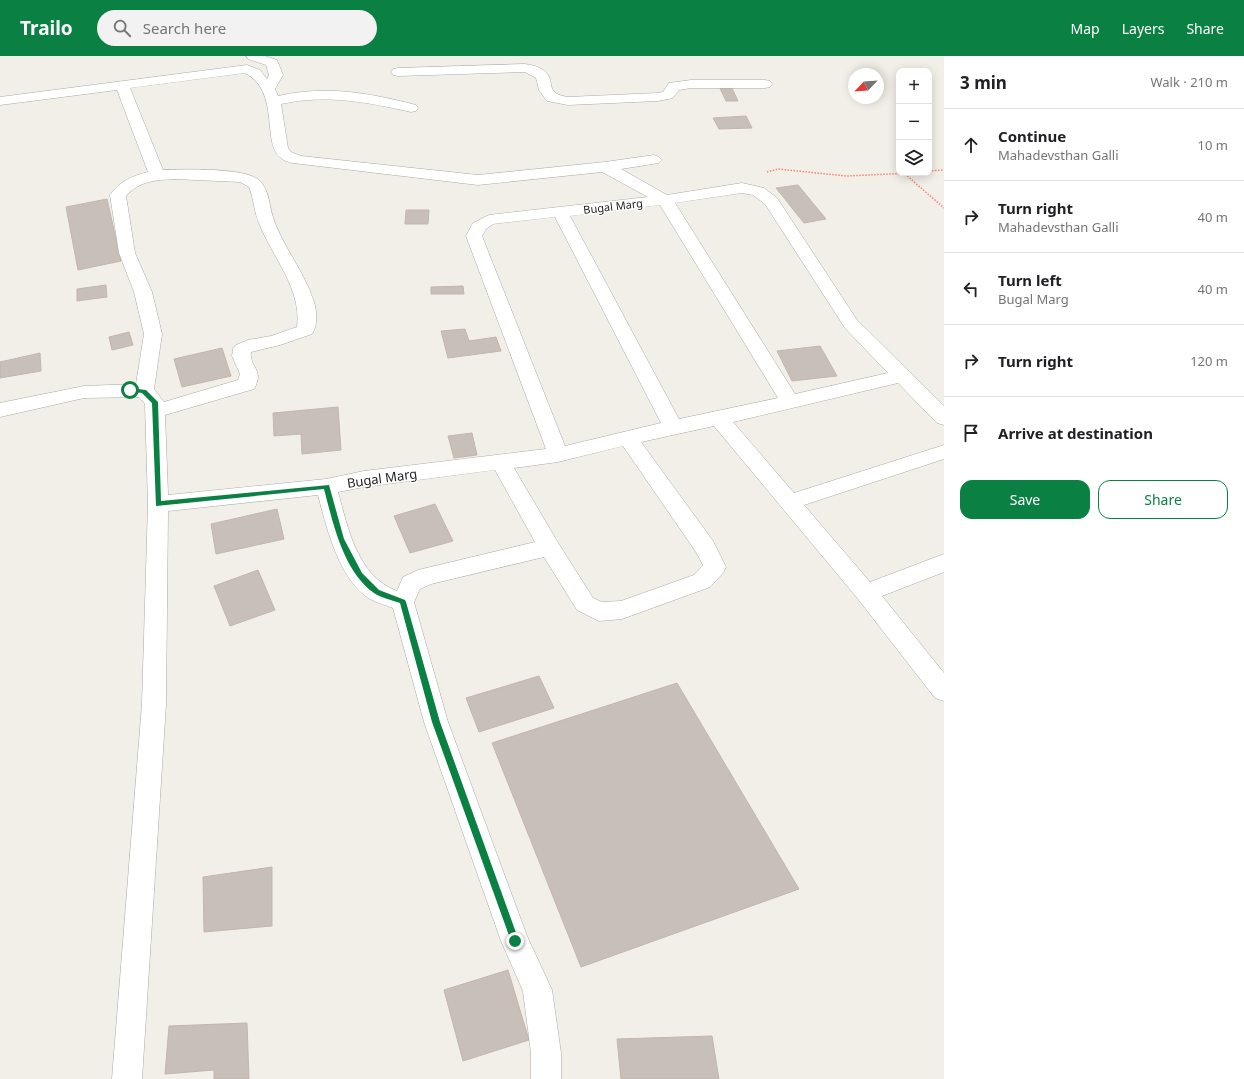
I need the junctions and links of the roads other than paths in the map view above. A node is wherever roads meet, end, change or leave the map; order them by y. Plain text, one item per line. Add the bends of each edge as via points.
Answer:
1 (253, 56) edge
2 (410, 56) edge
3 (398, 72) junction
4 (765, 84) dead end
5 (122, 85) junction
6 (271, 95) junction
7 (0, 101) edge
8 (377, 101) junction
9 (411, 108) dead end
10 (654, 160) dead end
11 (606, 167) junction
12 (157, 175) junction
13 (665, 200) junction
14 (561, 213) junction
15 (902, 376) junction
16 (144, 391) junction
17 (790, 402) junction
18 (0, 410) edge
19 (156, 411) junction
20 (719, 418) junction
21 (944, 418) edge
22 (673, 427) junction
23 (628, 438) junction
24 (944, 452) edge
25 (558, 455) junction
26 (501, 462) junction
27 (326, 487) junction
28 (789, 502) junction
29 (158, 504) junction
30 (549, 547) junction
31 (944, 563) edge
32 (866, 594) junction
33 (403, 602) junction
34 (944, 691) edge
35 (127, 1079) edge
36 (546, 1079) edge

1 - 6 street via 272,63 276,75
2 - 3 street
3 - 4 street via 535,69 544,78 547,93 554,99 568,101 658,97 668,95 674,86 691,84
3 - 8 street
5 - 6 street via 246,69 255,73
5 - 7 street
5 - 12 street
6 - 8 street via 327,94
6 - 11 street via 281,148 286,154 298,160 478,180
8 - 9 street
10 - 11 street
11 - 13 street
12 - 16 street via 132,182 121,188 118,195 127,253 142,292 153,334
12 - 19 street via 183,173 251,181 257,188 267,224 304,298 307,323 306,330 242,349 241,356 249,374 247,384
13 - 14 street, Bugal Marg
13 - 15 street, Bugal Marg via 742,188 758,191 771,201 852,324
13 - 17 street
14 - 22 street
14 - 25 street, Bugal Marg via 489,220 479,226 474,236
15 - 17 street, Bugal Marg
15 - 21 street
16 - 18 street via 84,392
16 - 19 street via 155,402
17 - 20 street, Bugal Marg
19 - 29 street
20 - 22 street, Bugal Marg
20 - 28 street
22 - 23 street, Bugal Marg
23 - 25 street, Bugal Marg
23 - 30 street via 705,547 714,567 702,581 622,610 599,612 585,604
24 - 28 street
25 - 26 street, Bugal Marg
26 - 27 street, Bugal Marg via 364,479
26 - 30 street
27 - 29 street, Bugal Marg
27 - 33 street via 341,539 359,575 377,592
28 - 32 street
29 - 35 street via 154,704
30 - 33 street via 426,576 410,583
31 - 32 street
32 - 34 street
33 - 36 street via 436,722 515,941 537,990 546,1053

